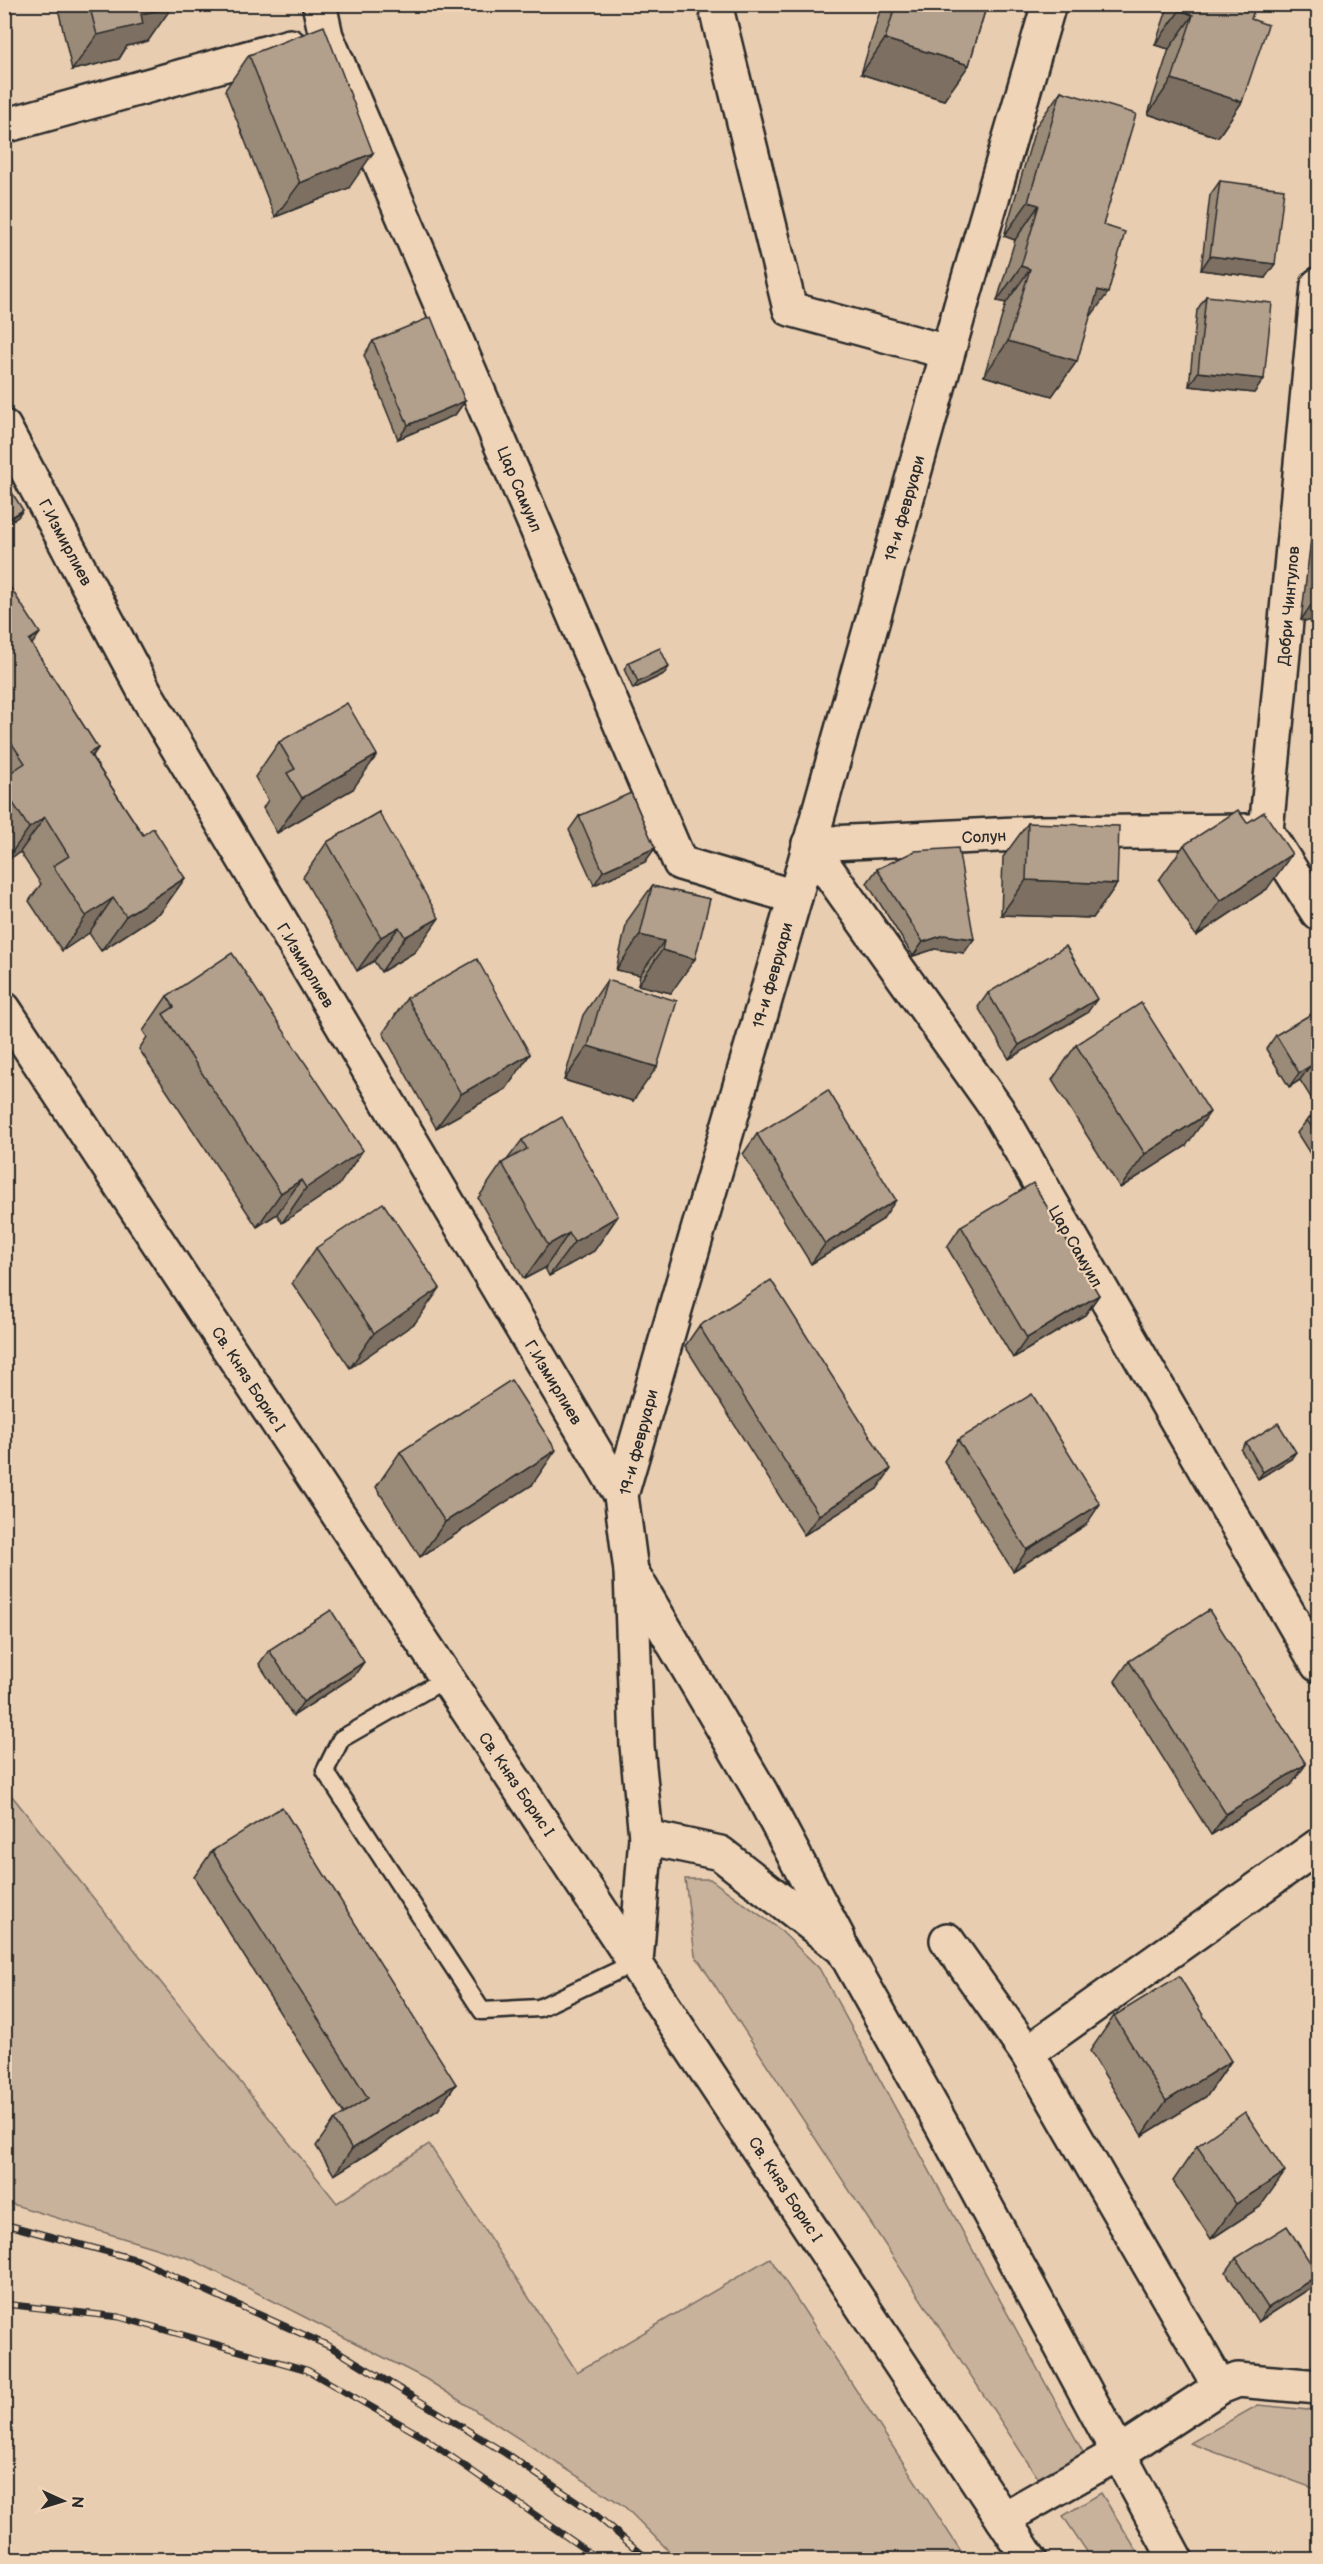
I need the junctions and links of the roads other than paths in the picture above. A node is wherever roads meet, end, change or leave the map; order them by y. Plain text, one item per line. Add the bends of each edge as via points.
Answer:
1 (319, 4) edge
2 (715, 4) edge
3 (1048, 4) edge
4 (326, 36) junction
5 (4, 126) edge
6 (1318, 285) edge
7 (948, 352) junction
8 (4, 427) edge
9 (1266, 831) junction
10 (809, 844) junction
11 (795, 897) junction
12 (1318, 913) edge
13 (4, 1009) edge
14 (621, 1495) junction
15 (632, 1571) junction
16 (1318, 1665) edge
17 (447, 1678) junction
18 (646, 1837) junction
19 (1318, 1846) edge
20 (947, 1940) dead end
21 (843, 1949) junction
22 (636, 1962) junction
23 (1027, 2053) junction
24 (1220, 2387) junction
25 (1318, 2387) edge
26 (1119, 2453) junction
27 (1003, 2519) junction
28 (1030, 2559) edge
29 (1176, 2559) edge

1 - 4 street, Цар Самуил
2 - 7 street via 790,309
3 - 7 street, 19-и февруари
4 - 5 street
4 - 11 street, Цар Самуил via 680,863
6 - 9 street, Добри Чинтулов
7 - 10 street, 19-и февруари
8 - 14 street, Г.Измирлиев via 146,694
9 - 10 street, Солун via 1038,833
9 - 12 street
10 - 11 street, 19-и февруари
10 - 16 street, Цар Самуил via 997,1108
11 - 14 street, 19-и февруари
13 - 17 street, Св. Княз Борис I
14 - 15 street, 19-и февруари
15 - 18 street, 19-и февруари via 637,1746
15 - 21 street via 760,1791
17 - 22 street, Св. Княз Борис I
17 - 22 lane via 341,1739 325,1771 482,2011 539,2008
18 - 21 street via 720,1853
18 - 22 street, 19-и февруари
19 - 23 street
20 - 23 street
21 - 26 street
22 - 27 street, Св. Княз Борис I
23 - 24 street
24 - 25 street via 1238,2380
24 - 26 street
26 - 27 street
26 - 29 street
27 - 28 street, Св. Княз Борис I

